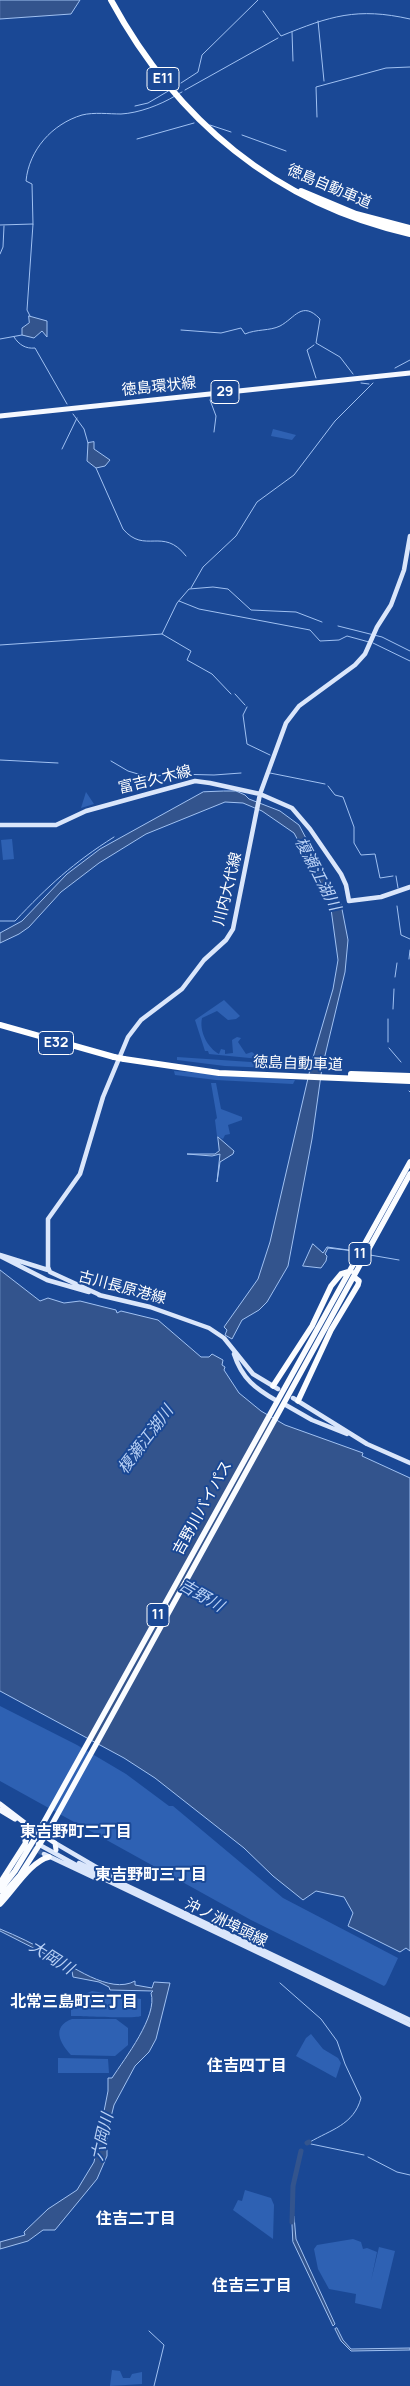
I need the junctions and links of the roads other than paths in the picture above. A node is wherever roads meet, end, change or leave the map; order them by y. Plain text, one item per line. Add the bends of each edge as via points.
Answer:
1 (111, 0) edge
2 (243, 158) junction
3 (410, 228) edge
4 (410, 234) edge
5 (410, 373) edge
6 (0, 416) edge
7 (410, 536) edge
8 (260, 794) junction
9 (0, 825) edge
10 (410, 887) edge
11 (0, 1025) edge
12 (327, 1075) junction
13 (410, 1075) edge
14 (410, 1081) edge
15 (410, 1162) edge
16 (410, 1174) edge
17 (0, 1256) edge
18 (48, 1270) junction
19 (352, 1274) junction
20 (332, 1285) junction
21 (100, 1295) junction
22 (337, 1295) junction
23 (232, 1349) junction
24 (275, 1388) joint
25 (295, 1399) joint
26 (276, 1404) junction
27 (282, 1407) junction
28 (360, 1439) junction
29 (410, 1463) edge
30 (0, 1804) edge
31 (0, 1810) edge
32 (24, 1826) junction
33 (33, 1829) junction
34 (35, 1838) junction
35 (49, 1839) dead end
36 (41, 1843) junction
37 (55, 1843) junction
38 (26, 1845) junction
39 (56, 1850) dead end
40 (48, 1855) joint
41 (0, 1883) edge
42 (134, 1888) junction
43 (0, 1890) edge
44 (144, 1897) junction
45 (0, 1898) edge
46 (0, 1904) edge
47 (410, 2020) edge
48 (410, 2025) edge

1 - 2 highway, 徳島自動車道 / E11 via 165,82 195,116
2 - 3 highway, 徳島自動車道 / E11 via 333,205
2 - 4 highway, 徳島自動車道 / E11 via 316,203
5 - 6 main road, 徳島環状線 / 29
7 - 8 main road, 川内大代線 via 404,570 391,606 365,654 292,713
8 - 9 main road, 富吉久木線 via 195,781 86,811 56,825
8 - 10 main road, 富吉久木線 via 286,804 310,829 341,874 349,901 381,897
8 - 18 main road, 川内大代線 via 234,929 182,989 141,1020 128,1037 104,1097 80,1174 48,1219
11 - 12 highway, 徳島自動車道 / E32, bridge via 124,1059 219,1073
12 - 13 highway, 徳島自動車道 / E32
12 - 14 highway, 徳島自動車道 / E32
15 - 19 highway, 吉野川バイパス / 11
16 - 19 highway, 吉野川バイパス / 11
17 - 18 main road, 古川長原港線
17 - 21 main road, 古川長原港線 via 47,1280
18 - 21 main road
19 - 20 highway via 340,1274
19 - 22 highway, 吉野川バイパス / 11
19 - 25 highway via 359,1281 358,1285
19 - 27 highway, 吉野川バイパス / 11
20 - 22 highway via 337,1288
20 - 24 highway via 310,1331
21 - 23 main road, 古川長原港線 via 150,1307 201,1325 219,1334
22 - 26 highway, 吉野川バイパス / 11
23 - 24 main road, 古川長原港線 via 253,1374
23 - 26 main road, 古川長原港線 via 246,1380
25 - 28 main road
26 - 34 highway, 吉野川バイパス / 11
27 - 28 main road
27 - 36 highway, 吉野川バイパス / 11
28 - 29 main road
30 - 33 main road
31 - 32 main road
32 - 33 main road
32 - 38 main road
33 - 38 highway via 28,1834
34 - 36 main road, 沖ノ洲埠頭線
34 - 43 highway, 吉野川バイパス / 11
35 - 37 main road
36 - 42 main road, 沖ノ洲埠頭線
36 - 44 main road, 沖ノ洲埠頭線
36 - 45 highway, 吉野川バイパス / 11
37 - 39 main road
37 - 42 main road
38 - 41 highway
40 - 44 main road
40 - 46 highway via 33,1866
42 - 47 main road, 沖ノ洲埠頭線
44 - 48 main road, 沖ノ洲埠頭線

